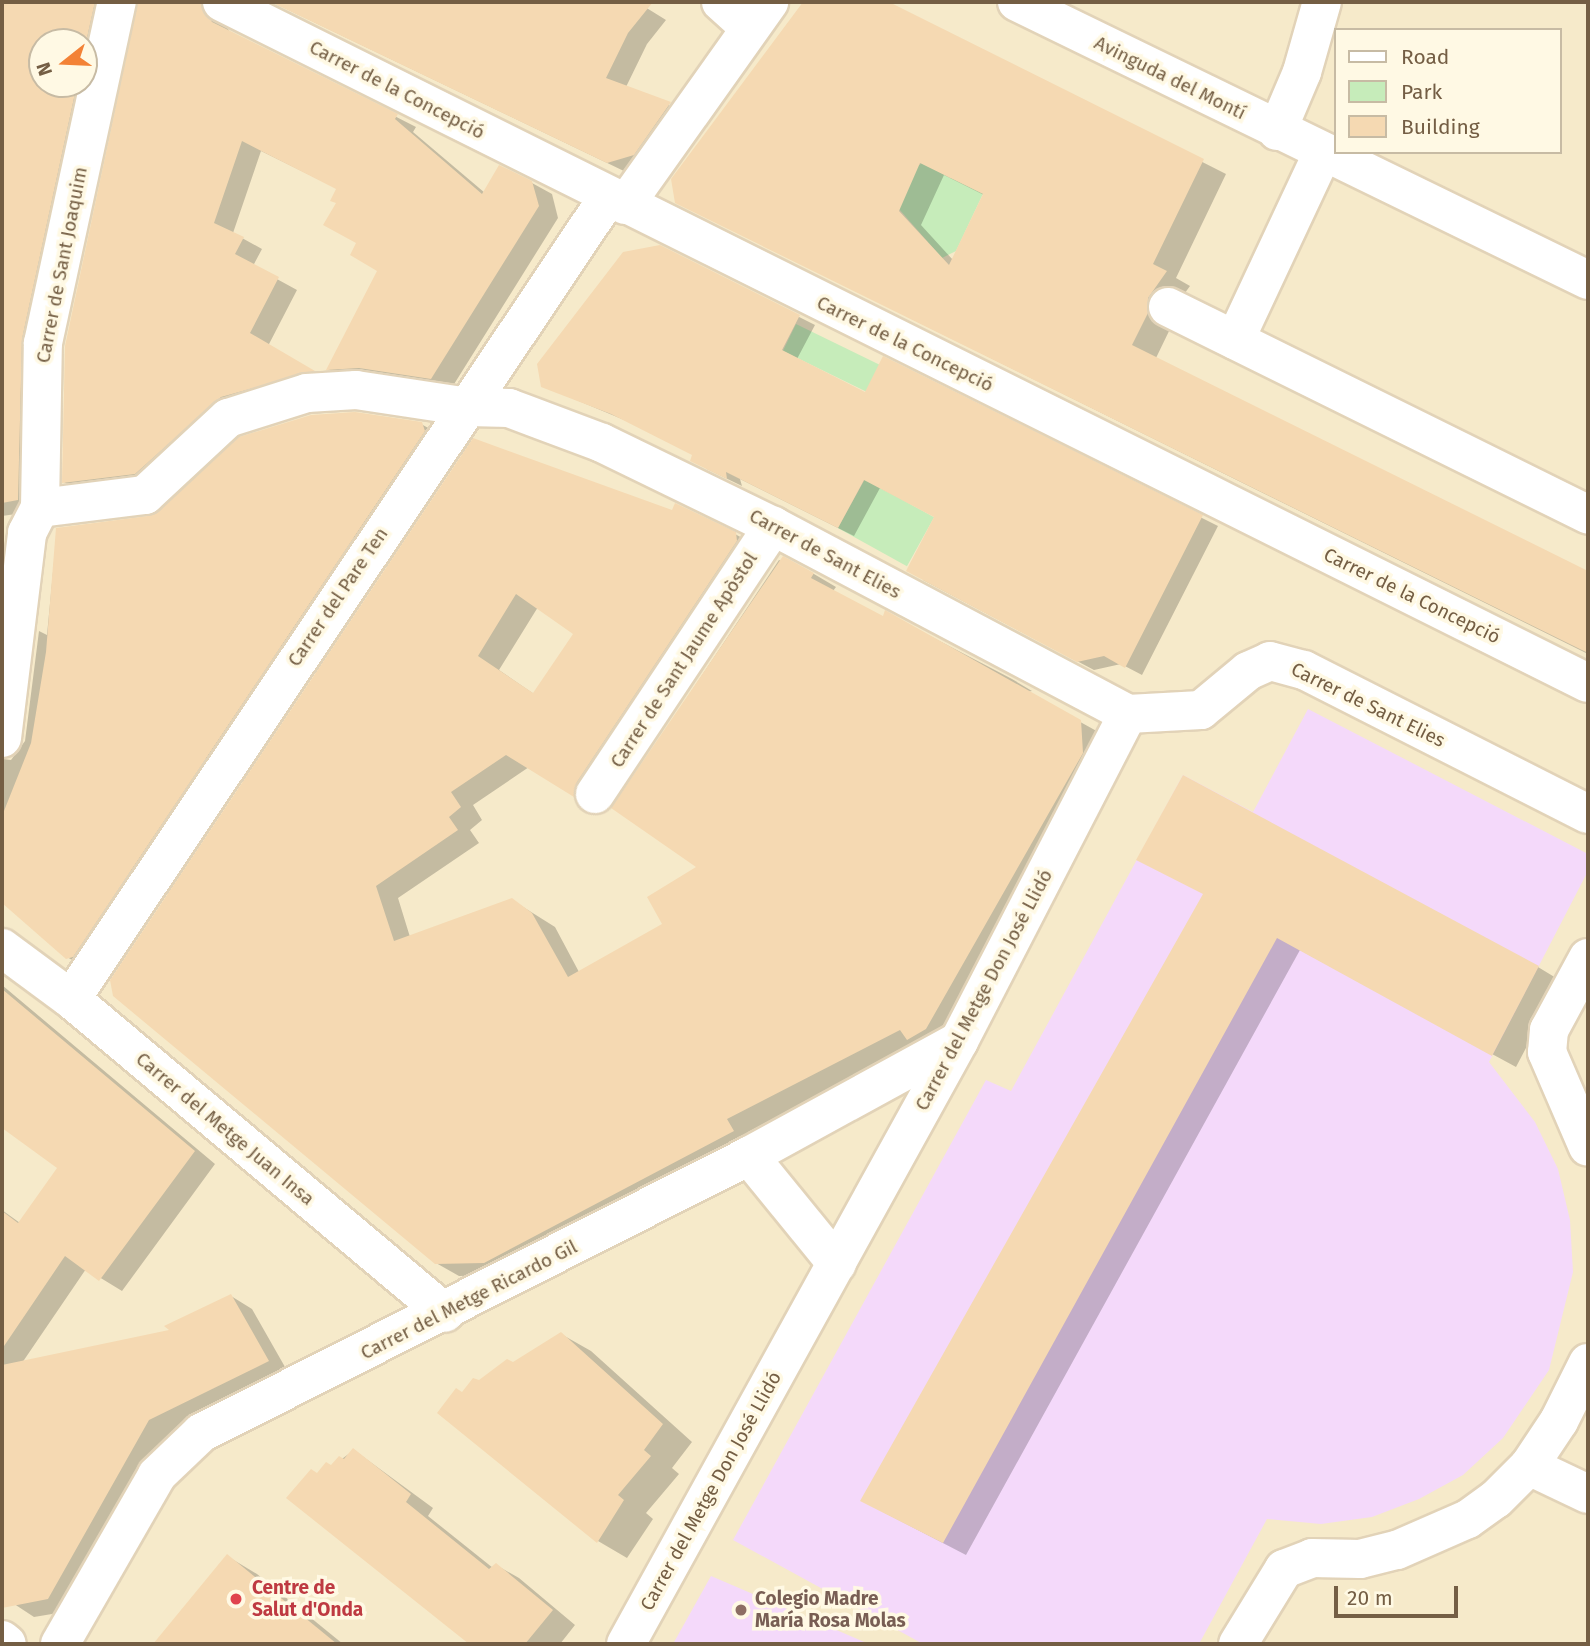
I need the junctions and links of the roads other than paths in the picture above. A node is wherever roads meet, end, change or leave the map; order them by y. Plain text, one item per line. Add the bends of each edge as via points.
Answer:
1 (117, 2) edge
2 (222, 2) edge
3 (721, 2) edge
4 (1017, 2) edge
5 (1322, 2) edge
6 (759, 14) edge
7 (1277, 131) junction
8 (1322, 154) junction
9 (617, 201) junction
10 (1588, 280) edge
11 (1168, 307) dead end
12 (1235, 340) junction
13 (469, 407) junction
14 (1588, 514) edge
15 (23, 526) edge
16 (773, 526) junction
17 (1588, 683) edge
18 (1128, 714) junction
19 (2, 738) edge
20 (595, 794) dead end
21 (1588, 814) edge
22 (2, 948) edge
23 (1588, 958) edge
24 (71, 999) junction
25 (959, 1041) junction
26 (1588, 1147) edge
27 (749, 1156) junction
28 (837, 1264) junction
29 (445, 1314) junction
30 (1588, 1363) edge
31 (1529, 1466) junction
32 (1588, 1494) edge
33 (2, 1640) edge
34 (7, 1644) edge
35 (60, 1644) edge
36 (626, 1644) edge
37 (1238, 1644) edge

1 - 15 street, Carrer de Sant Joaquim via 43,343
2 - 9 street, Carrer de la Concepció
3 - 6 street
4 - 7 street, Avinguda del Montí
5 - 7 street via 1302,72
6 - 9 street, Carrer del Pare Ten
7 - 8 street, Avinguda del Montí
8 - 10 street, Avinguda del Montí
8 - 12 street
9 - 13 street, Carrer del Pare Ten
9 - 17 street, Carrer de la Concepció
11 - 12 street
12 - 14 street
13 - 15 street, Carrer de Sant Elies via 356,390 286,398 214,427 145,495
13 - 16 street, Carrer de Sant Elies via 509,408 567,428
13 - 24 street, Carrer del Pare Ten
15 - 19 street, Carrer de Sant Joaquim
16 - 18 street, Carrer de Sant Elies
16 - 20 street, Carrer de Sant Jaume Apòstol
18 - 21 street, Carrer de Sant Elies via 1201,710 1248,671 1270,661 1304,670
18 - 25 street, Carrer del Metge Don José Llidó
22 - 24 street, Carrer del Metge Juan Insa
23 - 26 street via 1549,1030 1547,1052
24 - 29 street, Carrer del Metge Juan Insa
25 - 27 street, Carrer del Metge Ricardo Gil
25 - 28 street, Carrer del Metge Don José Llidó
27 - 28 street
27 - 29 street, Carrer del Metge Ricardo Gil
28 - 36 street, Carrer del Metge Don José Llidó
29 - 35 street, Carrer del Metge Ricardo Gil via 201,1433 179,1450 158,1475
30 - 31 street via 1559,1421
31 - 32 street
31 - 37 street via 1496,1499 1434,1536 1360,1559 1312,1558 1284,1569
33 - 34 street

